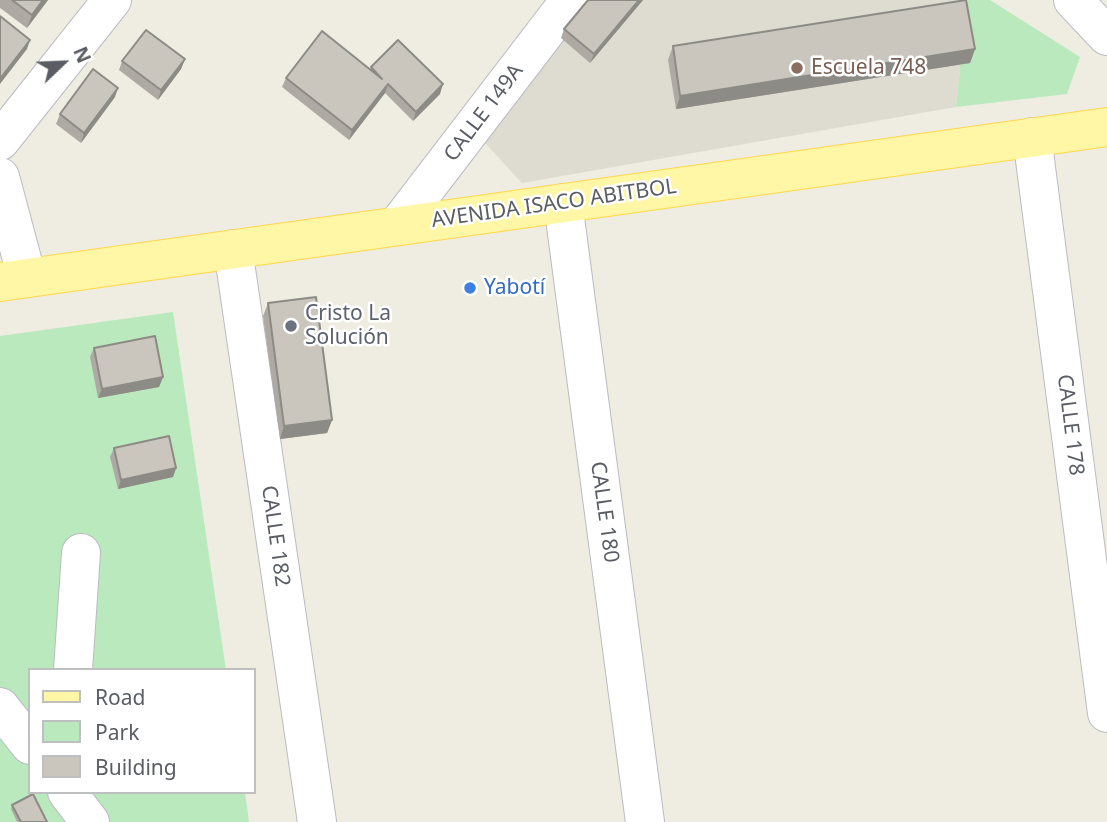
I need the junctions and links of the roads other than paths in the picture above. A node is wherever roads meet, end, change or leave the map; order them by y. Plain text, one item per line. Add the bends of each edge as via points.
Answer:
1 (112, 0) edge
2 (570, 0) edge
3 (1073, 0) edge
4 (1107, 36) edge
5 (1107, 127) edge
6 (1032, 137) junction
7 (0, 141) edge
8 (0, 177) edge
9 (563, 203) junction
10 (397, 226) junction
11 (233, 249) junction
12 (13, 280) edge
13 (81, 553) dead end
14 (73, 668) edge
15 (1107, 713) edge
16 (69, 794) edge
17 (90, 822) edge
18 (317, 822) edge
19 (645, 822) edge

1 - 7 street
2 - 10 street, CALLE 149A
3 - 4 street
5 - 6 main road, AVENIDA ISACO ABITBOL
6 - 9 main road, AVENIDA ISACO ABITBOL
6 - 15 street, CALLE 178
8 - 12 street
9 - 10 main road, AVENIDA ISACO ABITBOL
9 - 19 street, CALLE 180
10 - 11 main road, AVENIDA ISACO ABITBOL
11 - 12 main road, AVENIDA ISACO ABITBOL
11 - 18 street, CALLE 182
13 - 14 street
16 - 17 street

